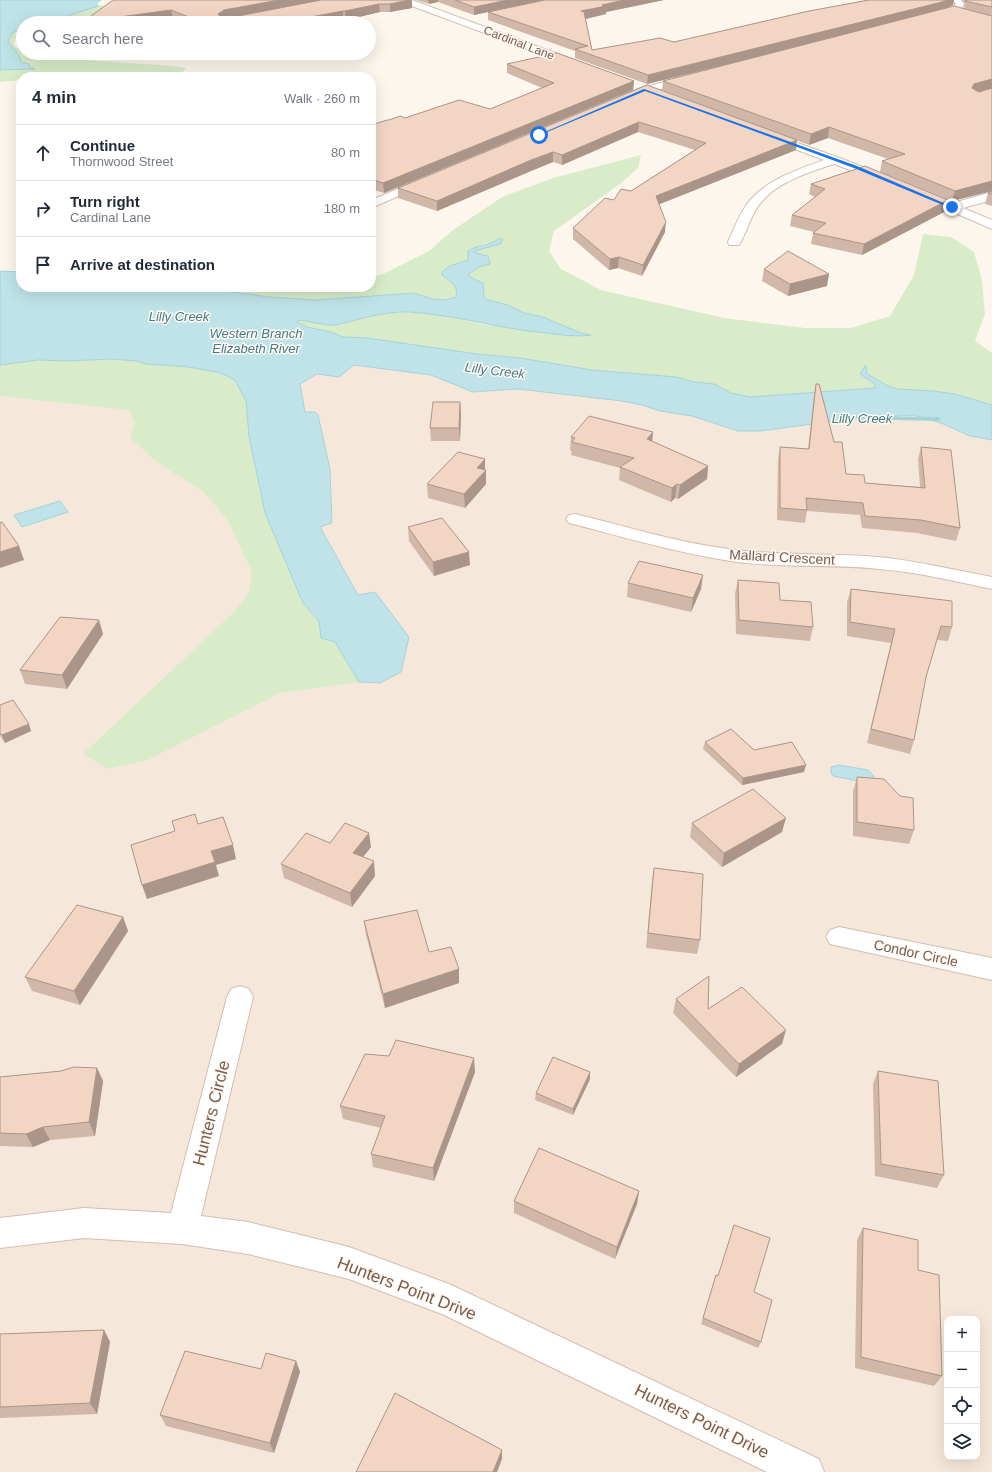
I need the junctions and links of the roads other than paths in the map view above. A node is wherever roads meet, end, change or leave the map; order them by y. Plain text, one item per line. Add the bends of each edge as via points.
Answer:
1 (404, 0) edge
2 (957, 0) edge
3 (953, 11) junction
4 (966, 14) edge
5 (478, 19) edge
6 (921, 20) edge
7 (463, 22) junction
8 (586, 68) edge
9 (699, 76) edge
10 (630, 84) edge
11 (645, 90) junction
12 (659, 95) edge
13 (617, 102) edge
14 (761, 133) edge
15 (836, 160) junction
16 (437, 177) edge
17 (898, 184) edge
18 (912, 190) edge
19 (992, 196) edge
20 (376, 202) edge
21 (952, 207) junction
22 (992, 225) edge
23 (734, 242) dead end
24 (575, 519) dead end
25 (992, 583) edge
26 (839, 937) dead end
27 (992, 969) edge
28 (240, 997) dead end
29 (182, 1229) junction
30 (0, 1233) edge
31 (806, 1472) edge

1 - 7 street, Cardinal Lane
2 - 3 street via 959,8
3 - 4 street
3 - 6 street
5 - 7 street
7 - 8 street, Cardinal Lane
9 - 11 street
10 - 11 street
11 - 12 street
11 - 13 street
14 - 15 street
15 - 17 street
15 - 23 street via 789,178 768,191 752,206
16 - 20 street
18 - 21 street
19 - 21 street
21 - 22 street
24 - 25 street, Mallard Crescent via 690,548 737,556 879,563
26 - 27 street, Condor Circle
28 - 29 street, Hunters Circle
29 - 30 street, Hunters Point Drive via 84,1223
29 - 31 street, Hunters Point Drive via 248,1238 349,1263 449,1300

